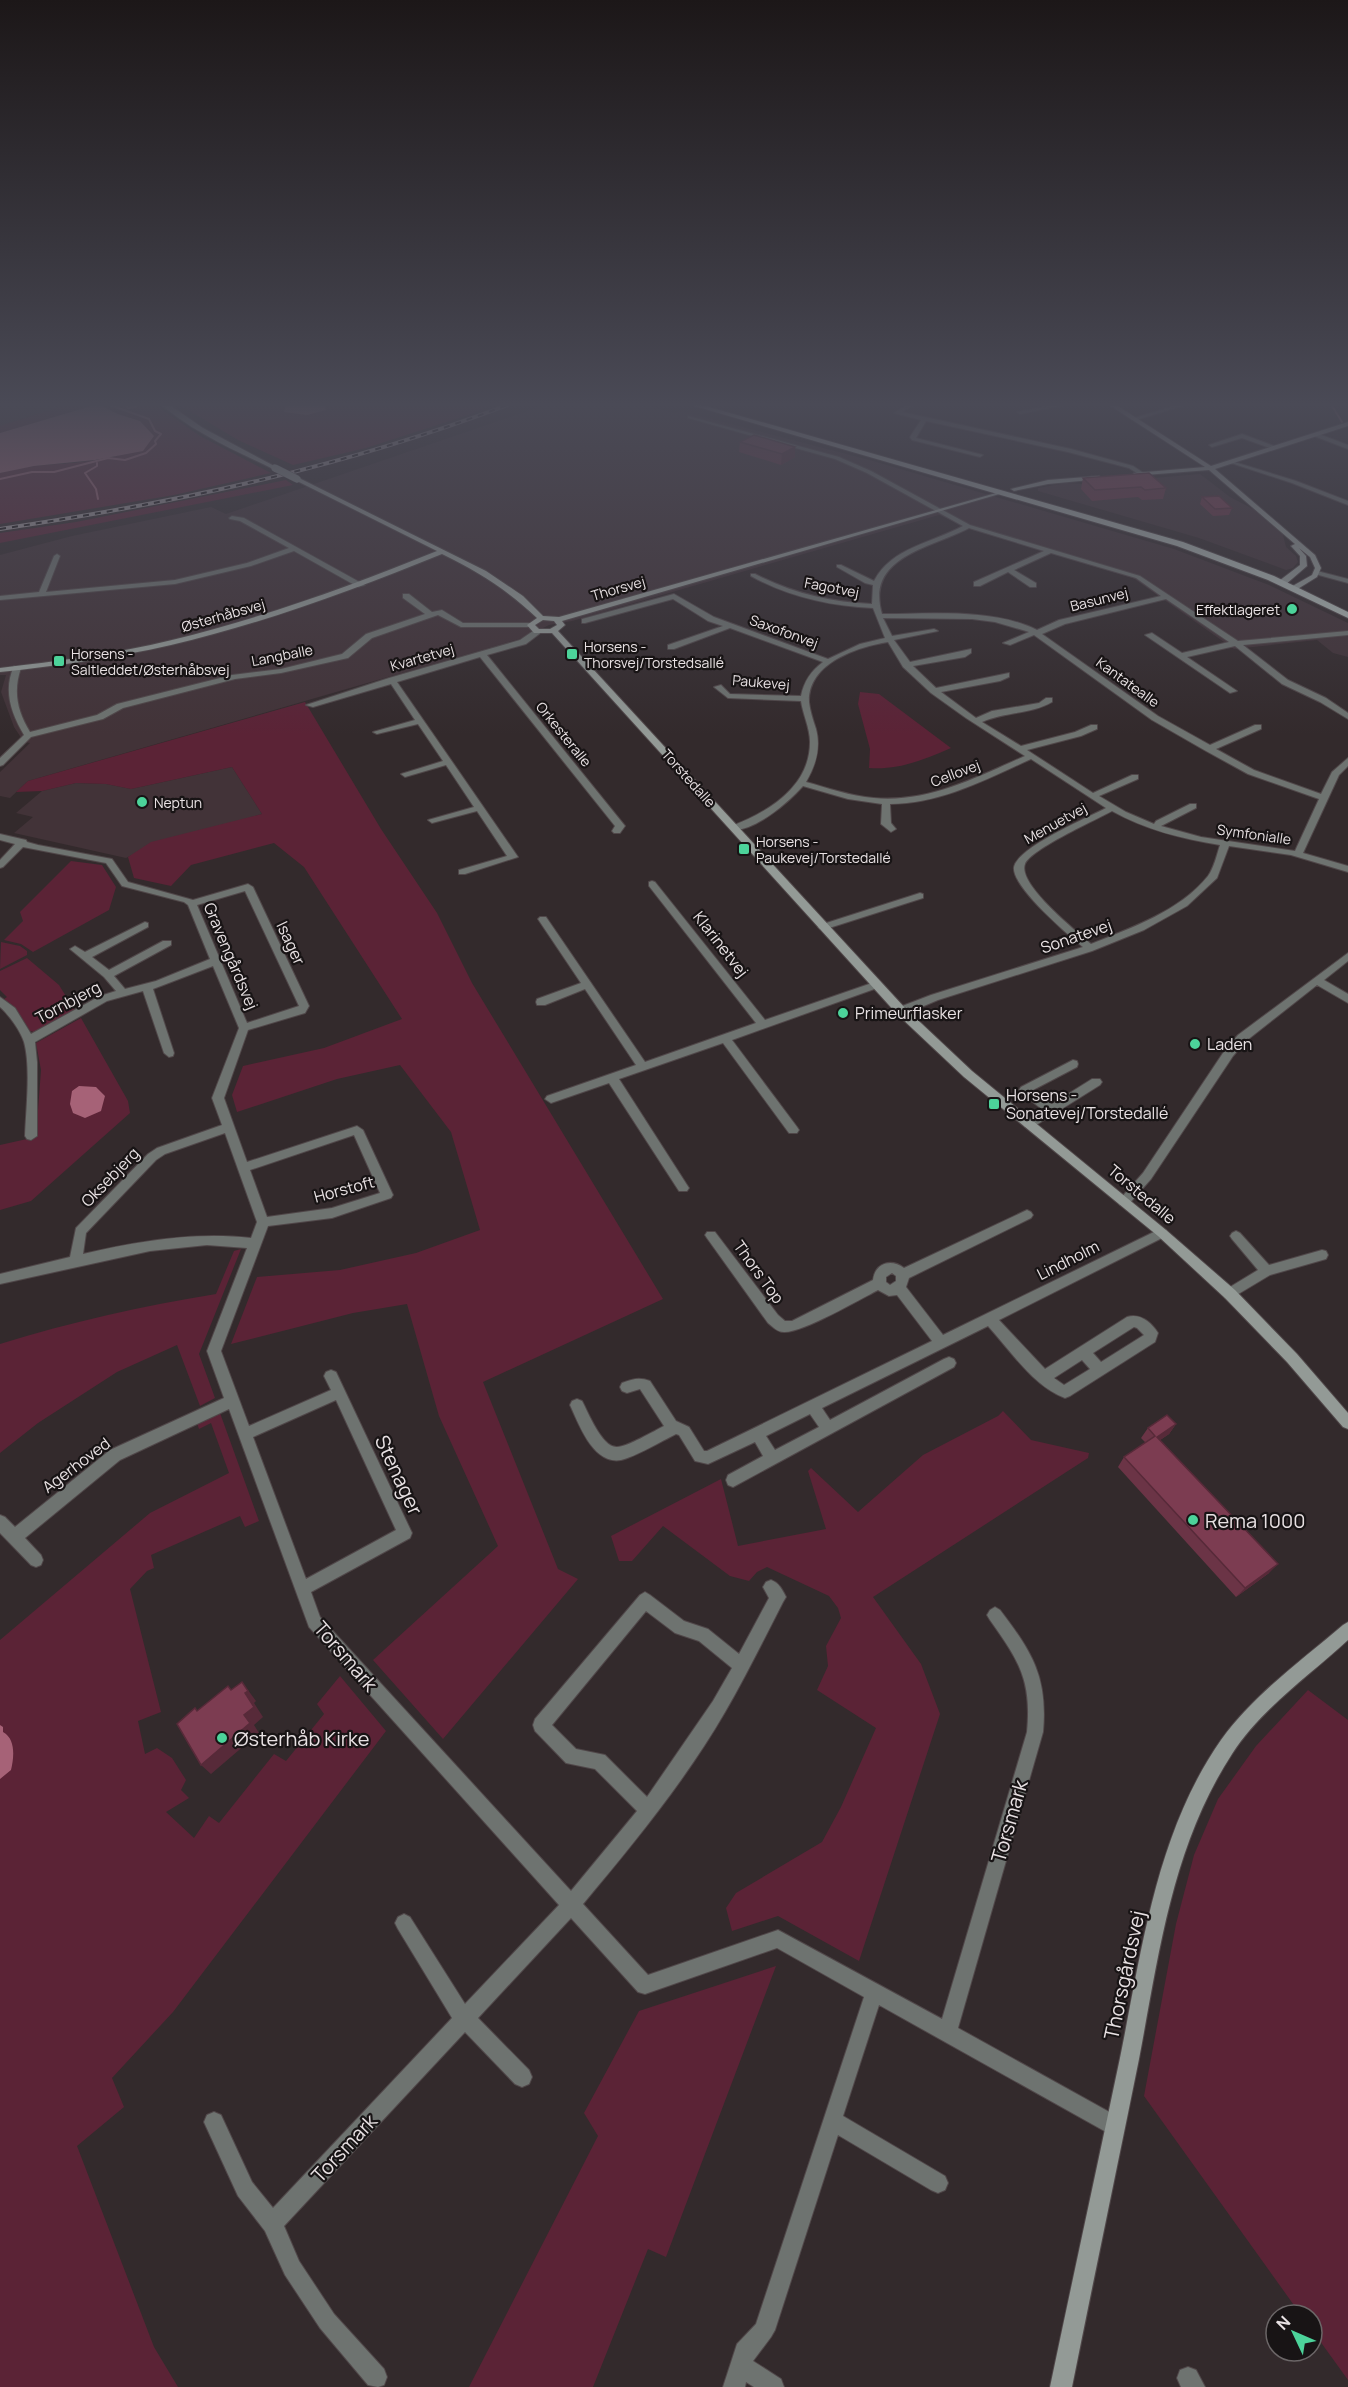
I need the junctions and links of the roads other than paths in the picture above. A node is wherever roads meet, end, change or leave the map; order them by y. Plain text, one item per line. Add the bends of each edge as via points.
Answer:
1 (365, 512) edge
2 (933, 512) edge
3 (941, 512) edge
4 (1071, 512) edge
5 (1095, 512) edge
6 (1258, 512) edge
7 (1261, 512) edge
8 (232, 518) dead end
9 (968, 526) junction
10 (296, 549) junction
11 (1052, 550) junction
12 (443, 551) junction
13 (57, 556) dead end
14 (840, 566) dead end
15 (1009, 570) junction
16 (1317, 573) junction
17 (753, 574) dead end
18 (1348, 581) edge
19 (1291, 583) junction
20 (876, 584) junction
21 (977, 584) dead end
22 (361, 585) junction
23 (1033, 585) dead end
24 (42, 593) junction
25 (406, 596) dead end
26 (1168, 596) junction
27 (0, 598) edge
28 (875, 606) junction
29 (1348, 606) edge
30 (431, 615) junction
31 (1348, 615) edge
32 (879, 616) junction
33 (541, 618) junction
34 (585, 621) dead end
35 (531, 625) junction
36 (556, 625) junction
37 (730, 626) junction
38 (934, 631) dead end
39 (539, 632) junction
40 (1036, 633) junction
41 (1348, 633) edge
42 (1149, 635) dead end
43 (888, 640) junction
44 (1007, 643) dead end
45 (1236, 644) junction
46 (671, 647) dead end
47 (968, 651) dead end
48 (482, 654) junction
49 (1180, 656) junction
50 (828, 661) junction
51 (906, 664) junction
52 (17, 668) junction
53 (0, 670) edge
54 (1006, 675) dead end
55 (392, 680) junction
56 (717, 687) dead end
57 (934, 691) junction
58 (1233, 691) dead end
59 (805, 699) junction
60 (1048, 700) dead end
61 (310, 705) dead end
62 (1348, 717) edge
63 (420, 721) junction
64 (976, 721) junction
65 (1094, 727) dead end
66 (1258, 727) dead end
67 (376, 732) dead end
68 (27, 735) junction
69 (1020, 749) junction
70 (1209, 749) junction
71 (1031, 756) junction
72 (3, 760) edge
73 (449, 762) junction
74 (1348, 762) edge
75 (405, 774) dead end
76 (1135, 777) dead end
77 (801, 783) junction
78 (1093, 796) junction
79 (1324, 798) junction
80 (886, 801) junction
81 (1193, 806) dead end
82 (479, 808) junction
83 (1112, 808) junction
84 (432, 820) dead end
85 (735, 828) junction
86 (1156, 828) junction
87 (891, 829) dead end
88 (617, 831) dead end
89 (0, 837) edge
90 (23, 843) junction
91 (1225, 844) junction
92 (1298, 854) junction
93 (0, 865) edge
94 (1348, 869) edge
95 (462, 872) dead end
96 (652, 884) dead end
97 (920, 896) dead end
98 (192, 903) junction
99 (543, 919) dead end
100 (145, 925) dead end
101 (823, 927) junction
102 (167, 943) dead end
103 (1089, 947) junction
104 (75, 949) dead end
105 (86, 956) junction
106 (1348, 956) edge
107 (216, 961) junction
108 (108, 975) junction
109 (1317, 980) junction
110 (876, 985) junction
111 (587, 986) junction
112 (147, 987) junction
113 (122, 992) junction
114 (1348, 999) edge
115 (0, 1000) edge
116 (541, 1002) dead end
117 (901, 1011) junction
118 (763, 1025) junction
119 (244, 1028) junction
120 (725, 1038) junction
121 (29, 1040) junction
122 (169, 1053) dead end
123 (1073, 1064) dead end
124 (643, 1067) junction
125 (612, 1078) junction
126 (1096, 1082) dead end
127 (551, 1099) dead end
128 (1051, 1110) junction
129 (1029, 1124) junction
130 (229, 1127) junction
131 (793, 1130) dead end
132 (31, 1136) dead end
133 (244, 1168) junction
134 (683, 1188) dead end
135 (1124, 1202) junction
136 (1027, 1215) dead end
137 (263, 1222) junction
138 (1162, 1233) junction
139 (711, 1235) dead end
140 (1236, 1236) dead end
141 (256, 1244) junction
142 (1322, 1255) dead end
143 (76, 1262) junction
144 (1266, 1271) junction
145 (0, 1279) edge
146 (901, 1281) junction
147 (880, 1283) junction
148 (1230, 1294) junction
149 (990, 1319) junction
150 (941, 1343) junction
151 (1083, 1352) junction
152 (904, 1361) junction
153 (949, 1363) dead end
154 (1100, 1370) junction
155 (331, 1376) dead end
156 (1044, 1377) junction
157 (919, 1379) junction
158 (627, 1387) dead end
159 (339, 1393) junction
160 (232, 1401) junction
161 (577, 1404) dead end
162 (812, 1406) junction
163 (1347, 1419) edge
164 (827, 1427) junction
165 (673, 1428) junction
166 (757, 1433) junction
167 (244, 1434) junction
168 (772, 1458) junction
169 (733, 1480) dead end
170 (0, 1522) edge
171 (14, 1537) junction
172 (36, 1560) dead end
173 (771, 1587) dead end
174 (302, 1589) junction
175 (995, 1615) dead end
176 (1348, 1630) edge
177 (741, 1664) junction
178 (648, 1810) junction
179 (572, 1904) junction
180 (404, 1923) dead end
181 (874, 1993) junction
182 (464, 2018) junction
183 (947, 2033) junction
184 (522, 2077) dead end
185 (831, 2120) junction
186 (214, 2122) dead end
187 (1115, 2126) junction
188 (938, 2183) dead end
189 (272, 2224) junction
190 (741, 2366) junction
191 (376, 2377) dead end
192 (734, 2387) edge
193 (773, 2387) edge
194 (1060, 2387) edge

1 - 12 street, bridge
2 - 36 street, Thorsvej
3 - 9 street
4 - 19 main road via 1180,544
5 - 19 main road via 1176,536
6 - 19 street via 1303,556 1303,569
7 - 16 street via 1306,549 1318,563
8 - 10 street via 242,519
9 - 11 street
9 - 20 street via 900,556 884,570
10 - 22 street
10 - 24 street via 249,565 175,582
11 - 15 street
11 - 26 street via 1127,572
12 - 22 street, Østerhåbsvej
12 - 33 street via 506,586
13 - 24 street
14 - 20 street
15 - 21 street
15 - 23 street
16 - 18 street
16 - 19 street via 1312,579
17 - 28 street, Fagotvej via 801,594
19 - 29 main road
19 - 31 main road
20 - 28 street, Symfonialle
22 - 52 street, Østerhåbsvej via 178,642
24 - 27 street
25 - 30 street
26 - 40 street, Basunvej via 1062,622
26 - 45 street
28 - 32 street, Symfonialle
30 - 35 street via 440,612 461,625
30 - 68 street, Langballe via 369,636 345,656 235,677
32 - 40 street, Kantatealle via 983,618
32 - 43 street, Symfonialle
33 - 35 street
33 - 36 street
34 - 37 street, Saxofonvej via 674,596 703,615
35 - 39 street
36 - 39 street
36 - 85 street, Torstedalle
37 - 46 street, Saxofonvej
37 - 50 street, Saxofonvej
38 - 43 street
39 - 48 street, Kvartetvej via 523,642
40 - 44 street
40 - 70 street, Kantatealle via 1142,711
41 - 45 street
42 - 49 street
43 - 50 street, Paukevej via 857,647
43 - 51 street, Symfonialle
45 - 49 street
45 - 62 street via 1285,682
47 - 51 street
48 - 55 street, Kvartetvej
48 - 88 street, Orkesteralle via 620,826
49 - 58 street
50 - 59 street, Paukevej via 811,681
51 - 57 street, Symfonialle
52 - 53 street, Østerhåbsvej
52 - 68 street via 10,690
54 - 57 street
55 - 61 street, Kvartetvej
55 - 63 street
56 - 59 street, Paukevej via 728,696
57 - 64 street, Symfonialle
59 - 77 street, Paukevej via 814,744 811,764
60 - 64 street
63 - 67 street
63 - 73 street
64 - 69 street, Symfonialle
65 - 69 street
66 - 70 street
68 - 72 street
69 - 71 street, Symfonialle
70 - 79 street, Kantatealle via 1260,776
71 - 78 street, Symfonialle
71 - 80 street, Cellovej via 939,795
73 - 75 street
73 - 82 street
74 - 79 street via 1335,774
76 - 78 street
77 - 80 street, Cellovej via 850,797
77 - 85 street, Paukevej via 773,808
78 - 83 street, Symfonialle
79 - 92 street
80 - 87 street via 886,824
81 - 86 street
82 - 84 street
82 - 95 street via 513,856
83 - 86 street, Symfonialle
83 - 103 street, Menuetvej via 1034,849 1019,866 1018,874 1026,887
85 - 101 street, Torstedalle
86 - 91 street, Symfonialle
89 - 90 street, Gravengårdsvej
90 - 93 street
90 - 98 street, Gravengårdsvej via 109,861 125,884
91 - 92 street, Symfonialle
91 - 103 street, Sonatevej via 1220,869 1185,903 1148,925
92 - 94 street, Symfonialle
96 - 118 street, Klarinetvej
97 - 101 street
98 - 107 street, Gravengårdsvej
98 - 119 street, Isager via 248,887 304,1006
99 - 111 street
100 - 105 street, Tornbjerg
101 - 110 street, Torstedalle
102 - 108 street, Tornbjerg
103 - 117 street, Sonatevej
104 - 105 street, Tornbjerg
105 - 108 street, Tornbjerg
106 - 109 street
107 - 112 street, Tornbjerg
107 - 119 street, Gravengårdsvej
108 - 113 street, Tornbjerg
109 - 114 street
109 - 135 street via 1242,1038 1147,1176
110 - 117 street, Torstedalle
110 - 118 street
111 - 116 street
111 - 124 street
112 - 113 street, Tornbjerg
112 - 122 street
113 - 121 street, Tornbjerg
115 - 121 street, Tornbjerg
117 - 129 street, Torstedalle
118 - 120 street
119 - 130 street, Gravengårdsvej via 218,1098
120 - 124 street
120 - 131 street
121 - 132 street, Tornbjerg
123 - 128 street via 1025,1090
124 - 125 street
125 - 127 street
125 - 134 street
126 - 128 street
128 - 129 street
129 - 135 street, Torstedalle
130 - 133 street, Gravengårdsvej
130 - 143 street, Oksebjerg via 161,1150 152,1157 80,1231
133 - 137 street, Gravengårdsvej
133 - 137 street, Horstoft via 357,1130 387,1195 332,1212
135 - 138 street, Torstedalle
136 - 146 street
137 - 141 street
138 - 148 street, Torstedalle
138 - 149 street, Lindholm
139 - 147 street, Thors Top via 782,1327 794,1326
140 - 144 street
141 - 143 street via 200,1240
141 - 160 street, Torsmark via 214,1351
142 - 144 street
143 - 145 street
144 - 148 street
146 - 147 street via 887,1288
146 - 147 street via 896,1270 886,1269 879,1274
146 - 150 street
148 - 163 street, Torstedalle
149 - 150 street, Lindholm
149 - 156 street
150 - 152 street, Lindholm
151 - 154 street
151 - 154 street via 1134,1321 1149,1330 1150,1338
151 - 156 street
152 - 157 street
152 - 162 street, Lindholm
153 - 157 street
154 - 156 street via 1065,1392
155 - 159 street, Stenager
157 - 164 street
158 - 165 street, Lindholm via 645,1385
159 - 167 street
159 - 174 street, Stenager via 405,1533
160 - 167 street, Torsmark
160 - 171 street, Agerhoved via 115,1455
161 - 165 street via 601,1447 610,1454 620,1454
162 - 164 street
162 - 166 street, Lindholm
164 - 168 street
165 - 166 street, Lindholm via 684,1431 698,1454 705,1458
166 - 168 street
167 - 174 street, Torsmark
168 - 169 street
170 - 171 street
171 - 172 street
173 - 177 street, Torsmark via 778,1597
174 - 179 street, Torsmark via 314,1622
175 - 183 street, Torsmark via 1030,1668 1038,1695 1038,1713
176 - 187 street, Thorsgårdsvej via 1228,1745 1186,1820 1160,1912
177 - 178 street, Torsmark via 719,1707
177 - 178 street via 703,1634 680,1628 645,1600 541,1725 572,1757 599,1761
178 - 179 street, Torsmark
179 - 181 street, Torsmark via 645,1985 778,1939
179 - 182 street, Torsmark
180 - 182 street
181 - 183 street, Torsmark
181 - 185 street
182 - 184 street
182 - 189 street, Torsmark
183 - 187 street, Torsmark
185 - 188 street
185 - 190 street via 764,2330 745,2352
186 - 189 street via 245,2189
187 - 194 street, Thorsgårdsvej
189 - 191 street via 291,2268 321,2312
190 - 192 street
190 - 193 street

